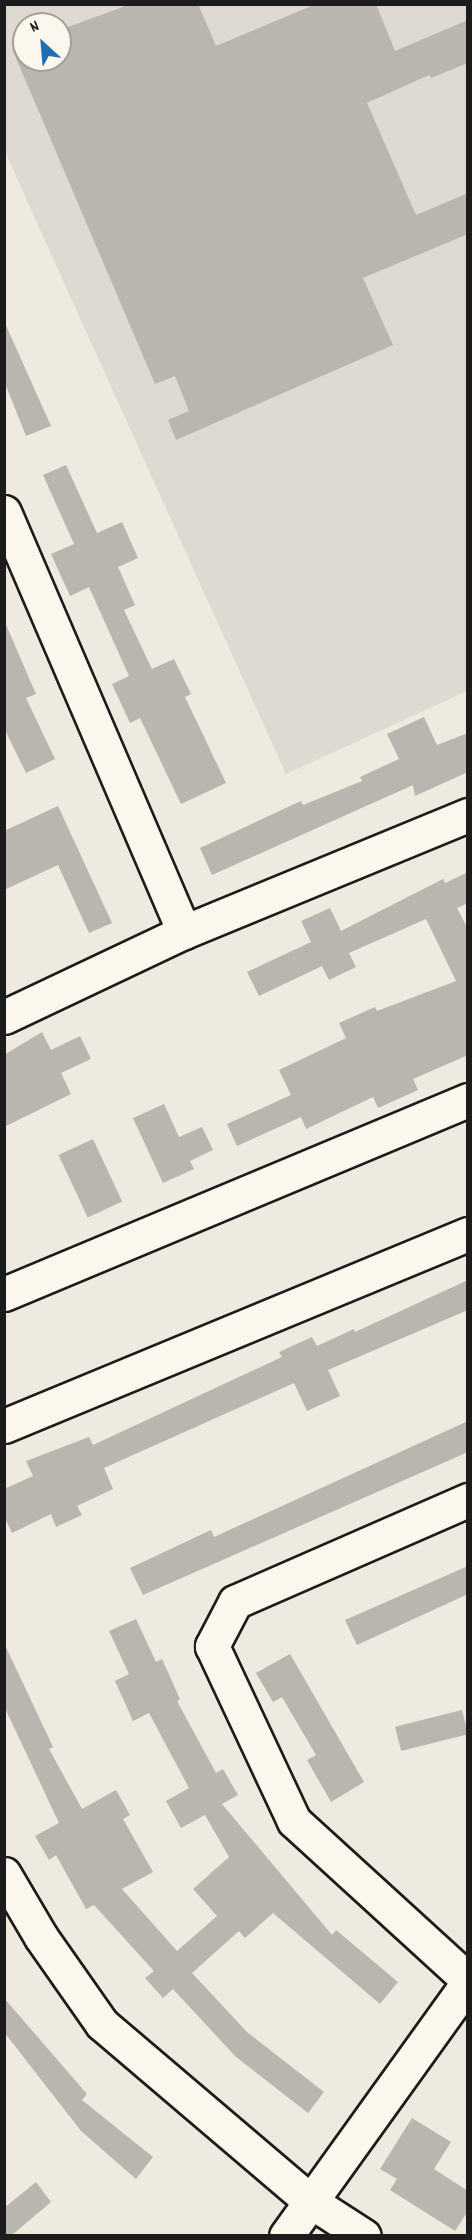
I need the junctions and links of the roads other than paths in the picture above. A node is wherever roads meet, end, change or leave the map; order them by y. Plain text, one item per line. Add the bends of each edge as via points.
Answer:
1 (4, 512) edge
2 (468, 815) edge
3 (184, 932) junction
4 (4, 1017) edge
5 (468, 1100) edge
6 (468, 1234) edge
7 (4, 1294) edge
8 (4, 1426) edge
9 (468, 1500) edge
10 (4, 1874) edge
11 (468, 1981) edge
12 (310, 2201) junction
13 (286, 2235) edge
14 (364, 2235) edge

1 - 3 street
2 - 3 street
3 - 4 street
5 - 7 street
6 - 8 street
9 - 11 street via 235,1602 212,1646 294,1821
10 - 12 street via 40,1937 102,2024
11 - 12 street
12 - 13 street
12 - 14 street

